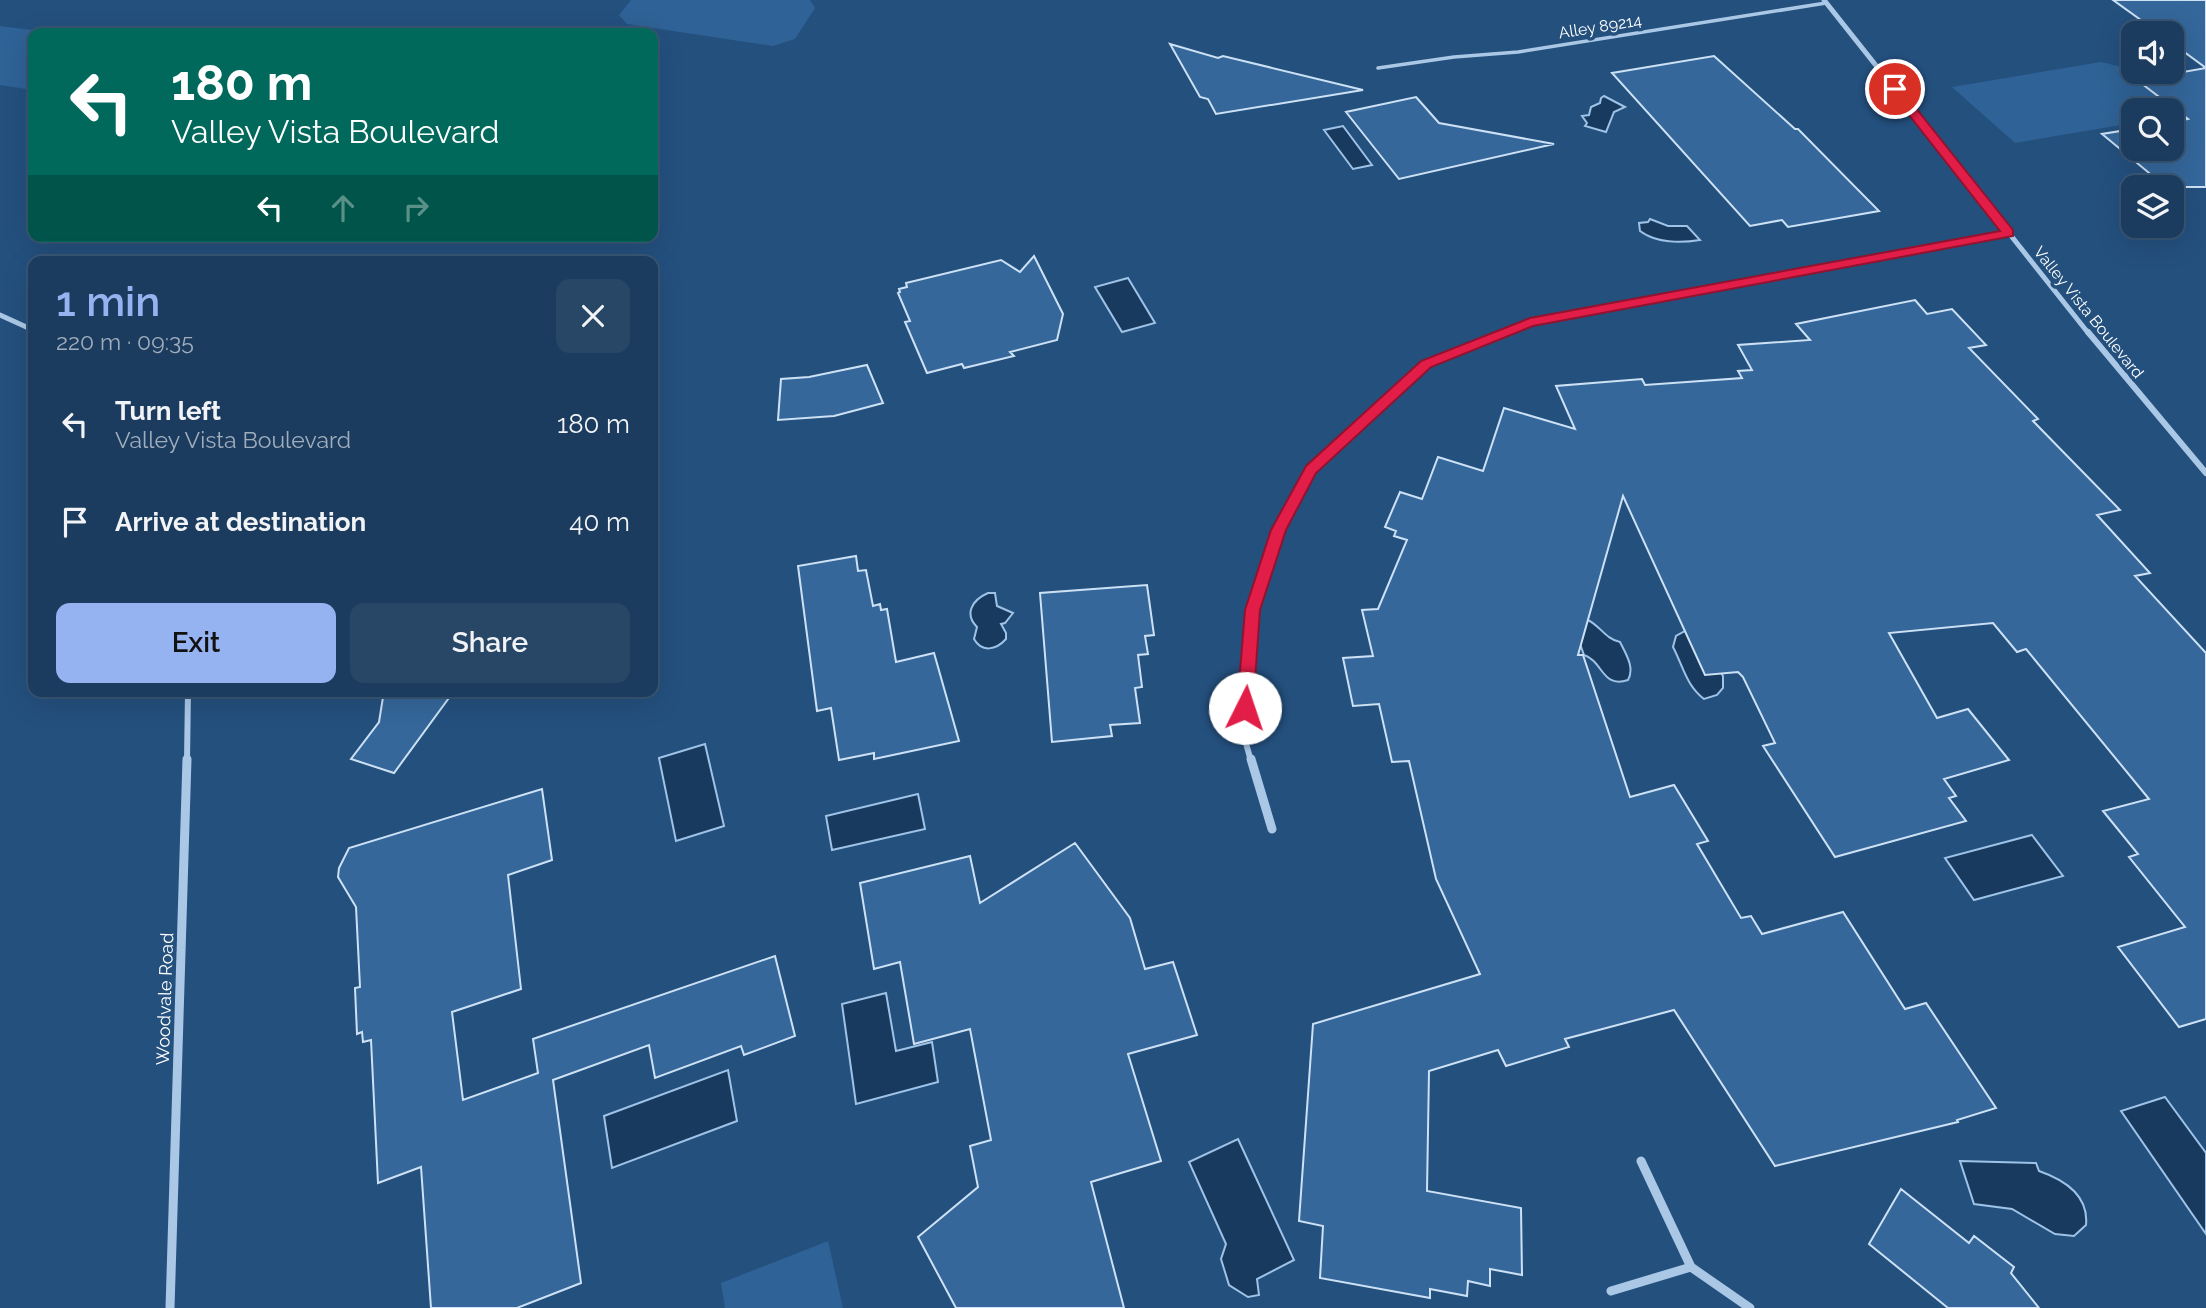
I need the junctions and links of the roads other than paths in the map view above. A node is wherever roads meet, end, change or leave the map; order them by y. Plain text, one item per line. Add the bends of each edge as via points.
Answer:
1 (1825, 1) edge
2 (1378, 68) dead end
3 (2009, 233) junction
4 (0, 315) edge
5 (28, 328) edge
6 (2206, 473) edge
7 (188, 697) edge
8 (1272, 830) dead end
9 (1641, 1161) dead end
10 (1691, 1267) junction
11 (1611, 1291) dead end
12 (170, 1308) edge
13 (1750, 1308) edge

1 - 2 lane, Alley 89214 via 1518,52
1 - 3 street, Valley Vista Boulevard
3 - 6 street, Valley Vista Boulevard
3 - 8 street via 1530,322 1426,364 1311,469 1279,530 1252,610 1243,733
4 - 5 street
7 - 12 street, Woodvale Road
9 - 10 street
10 - 11 street
10 - 13 street

